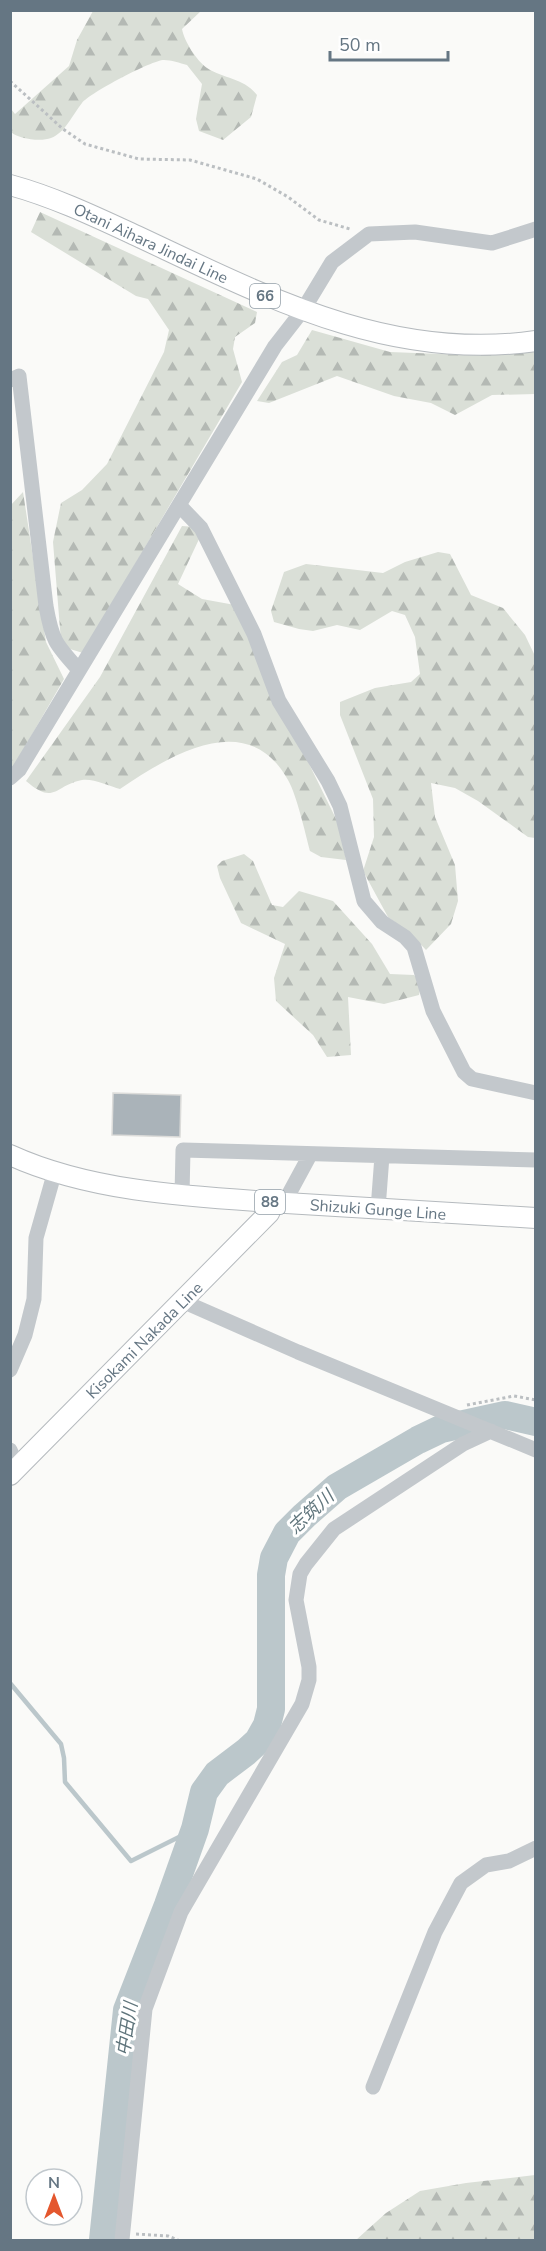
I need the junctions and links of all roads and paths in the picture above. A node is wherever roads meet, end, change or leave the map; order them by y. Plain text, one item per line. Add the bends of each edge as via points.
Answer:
1 (10, 81) edge
2 (10, 185) edge
3 (536, 229) edge
4 (369, 234) junction
5 (303, 310) junction
6 (536, 341) edge
7 (10, 380) edge
8 (179, 505) junction
9 (79, 670) junction
10 (10, 778) edge
11 (536, 1093) edge
12 (10, 1155) edge
13 (310, 1155) junction
14 (382, 1156) junction
15 (536, 1160) edge
16 (56, 1171) junction
17 (182, 1196) junction
18 (279, 1202) junction
19 (378, 1209) junction
20 (536, 1218) edge
21 (182, 1301) junction
22 (10, 1370) edge
23 (536, 1400) edge
24 (450, 1415) junction
25 (489, 1430) junction
26 (536, 1450) edge
27 (13, 1464) edge
28 (536, 1848) edge
29 (373, 2087) dead end
30 (123, 2237) edge
31 (178, 2241) edge

1 - 4 path via 63,129 86,144 139,159 190,160 257,179 319,220
2 - 5 main road, Otani Aihara Jindai Line / 66 via 75,208
3 - 4 street via 492,243 415,232
4 - 5 street via 332,262
5 - 6 main road, Otani Aihara Jindai Line / 66 via 354,328 409,339 468,345
5 - 8 street via 275,346
7 - 9 street via 19,376 51,632 58,648
8 - 9 street
8 - 11 street via 201,528 254,634 279,701 340,806 364,901 382,922 414,947 433,1011 464,1072 472,1078
9 - 10 street via 19,770
12 - 16 main road, Shizuki Gunge Line / 88
13 - 14 street
13 - 17 street via 183,1150
13 - 18 street
14 - 15 street
14 - 19 street
16 - 17 main road, Shizuki Gunge Line / 88 via 119,1187
16 - 22 street via 36,1238 34,1299 25,1335
17 - 18 main road, Shizuki Gunge Line / 88
18 - 19 main road, Shizuki Gunge Line / 88
18 - 21 main road, Kisokami Nakada Line
19 - 20 main road, Shizuki Gunge Line / 88
21 - 24 street
21 - 27 main road, Kisokami Nakada Line
23 - 24 path via 514,1396 469,1404
24 - 25 street
25 - 26 street
25 - 30 street via 334,1529 300,1574 296,1600 309,1667 302,1704 181,1912 145,2008
28 - 29 street via 509,1861 486,1865 461,1883 435,1932
30 - 31 path via 168,2236

